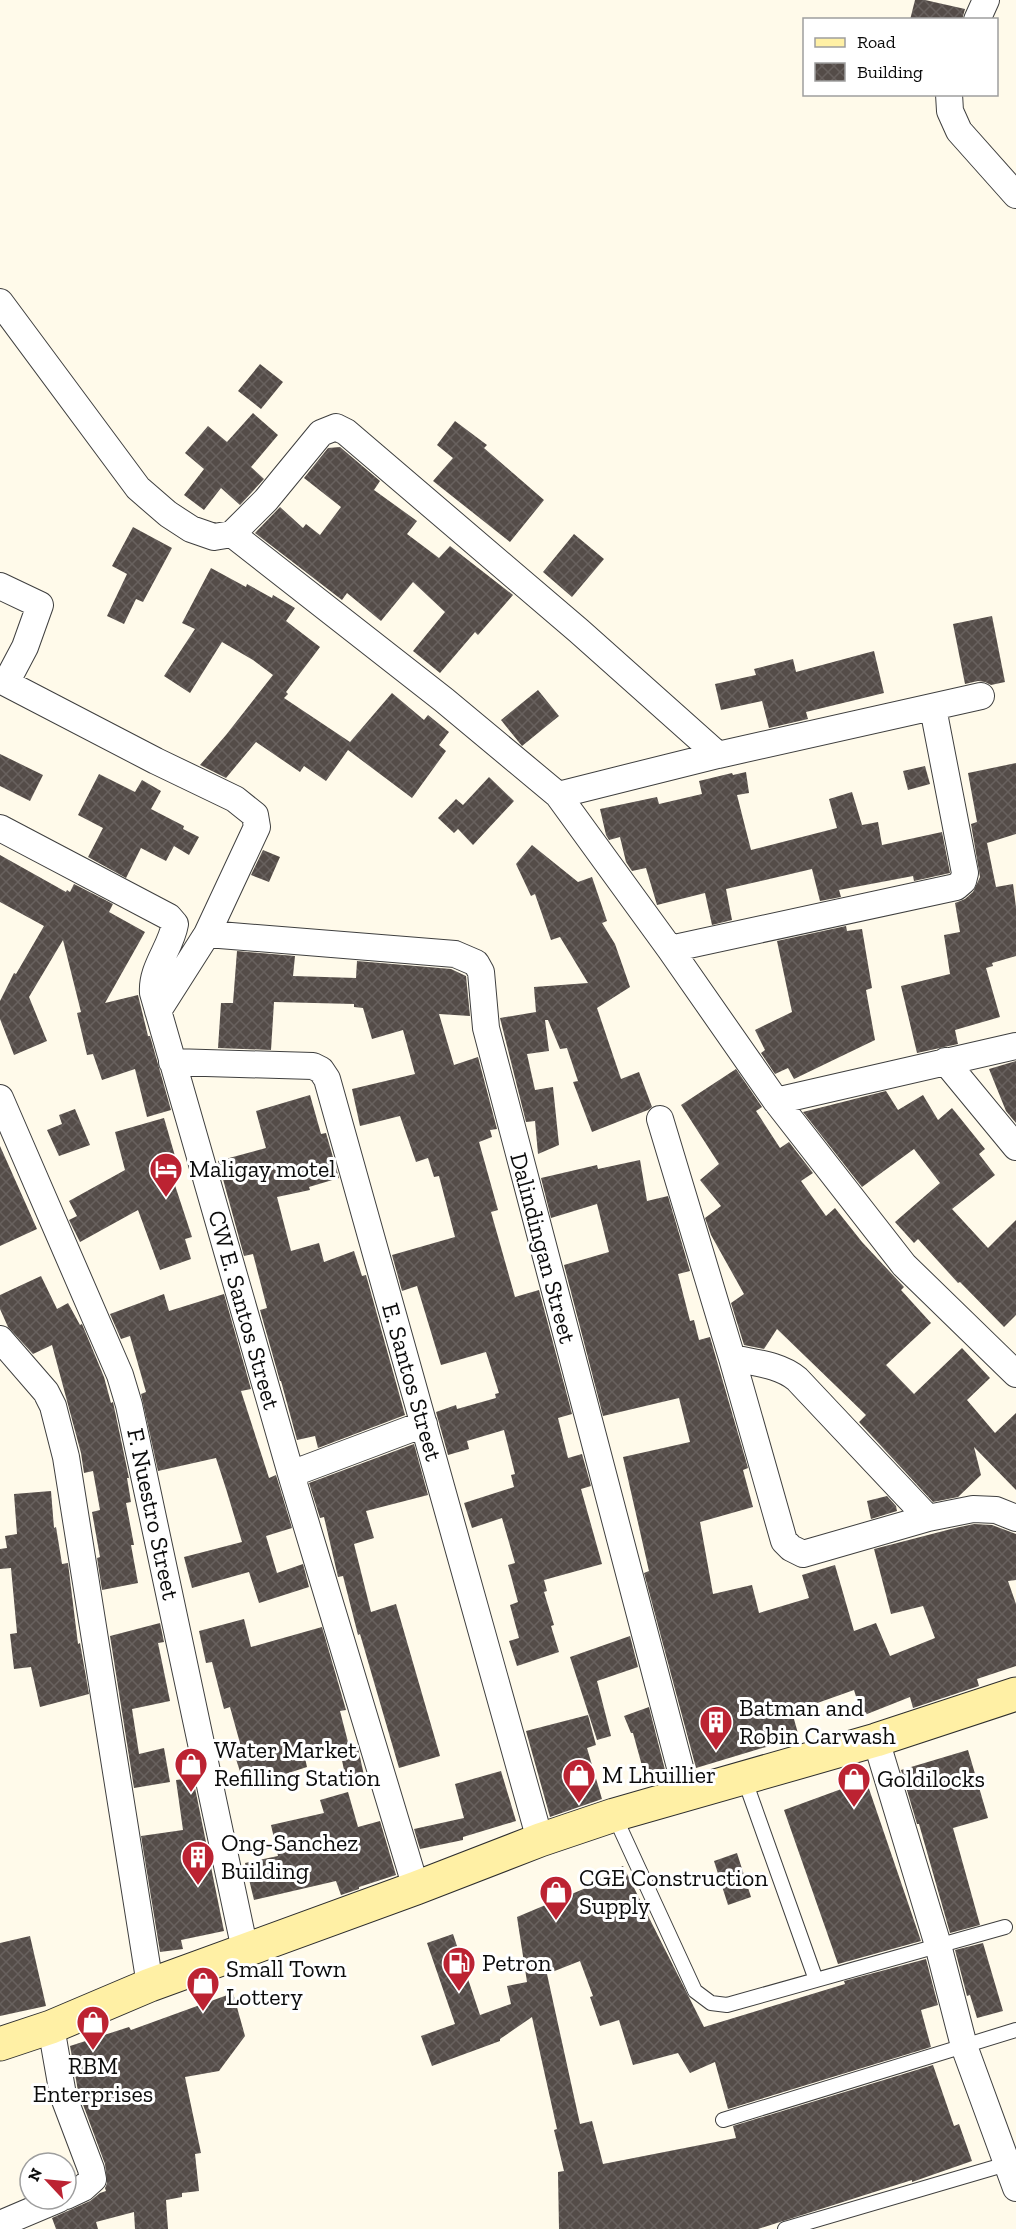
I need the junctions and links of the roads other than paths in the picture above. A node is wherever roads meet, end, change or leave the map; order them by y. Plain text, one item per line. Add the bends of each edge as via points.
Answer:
1 (986, 0) edge
2 (978, 18) edge
3 (949, 96) edge
4 (1016, 195) edge
5 (0, 302) edge
6 (232, 534) junction
7 (0, 585) edge
8 (981, 696) dead end
9 (933, 708) junction
10 (718, 755) junction
11 (558, 795) junction
12 (0, 828) edge
13 (207, 934) junction
14 (670, 949) junction
15 (158, 1011) junction
16 (1016, 1046) edge
17 (945, 1061) junction
18 (172, 1062) junction
19 (0, 1098) edge
20 (776, 1101) junction
21 (660, 1119) dead end
22 (1016, 1147) edge
23 (0, 1339) edge
24 (732, 1358) junction
25 (1016, 1374) edge
26 (424, 1424) junction
27 (291, 1474) junction
28 (928, 1518) junction
29 (1016, 1518) edge
30 (1016, 1694) edge
31 (876, 1740) junction
32 (744, 1778) junction
33 (687, 1794) junction
34 (615, 1815) junction
35 (540, 1840) junction
36 (416, 1888) junction
37 (1005, 1927) dead end
38 (938, 1945) junction
39 (245, 1950) junction
40 (816, 1980) junction
41 (150, 1985) junction
42 (51, 2027) junction
43 (1016, 2030) edge
44 (0, 2044) edge
45 (964, 2046) junction
46 (723, 2120) dead end
47 (1012, 2162) edge
48 (1016, 2188) edge
49 (78, 2190) edge
50 (31, 2211) edge
51 (0, 2224) edge
52 (785, 2229) edge

1 - 2 street
3 - 4 street via 958,130
5 - 6 street via 138,488 190,529 214,537
6 - 10 street via 266,500 321,433 336,427 579,631
6 - 11 street
7 - 13 street via 40,605 25,647 6,683 235,799 255,815 257,828
8 - 9 street
9 - 10 street
9 - 14 street via 965,873 963,881 956,887
10 - 11 street
11 - 14 street
12 - 15 street, CW E. Santos Street via 170,917 176,924 174,933 152,982
13 - 15 street
13 - 33 street, Dalindingan Street via 455,954 476,963 481,972 486,1028
14 - 20 street
15 - 18 street, CW E. Santos Street
16 - 17 street
17 - 20 street
17 - 22 street
18 - 26 street, E. Santos Street via 313,1066 327,1078
18 - 27 street, CW E. Santos Street
19 - 39 street, F. Nuestro Street via 120,1375 129,1405
20 - 25 street via 904,1265
21 - 24 street
23 - 41 street via 46,1392 66,1457
24 - 28 street via 788,1372
24 - 28 street via 780,1528 791,1548 803,1554
26 - 27 street
26 - 35 street, E. Santos Street
27 - 36 street, CW E. Santos Street
28 - 29 street via 973,1509 996,1510
30 - 31 main road
31 - 32 main road
31 - 38 street
32 - 33 main road
32 - 40 lane
33 - 34 main road
34 - 35 main road
34 - 40 lane via 695,1990 711,2003 727,2005
35 - 36 main road
36 - 39 main road
37 - 38 lane
38 - 40 lane
38 - 45 street
39 - 41 main road
41 - 42 main road
42 - 44 main road
42 - 49 street via 63,2095 93,2179
43 - 45 lane
45 - 46 lane
45 - 47 street
47 - 48 street
47 - 52 lane
50 - 51 street

